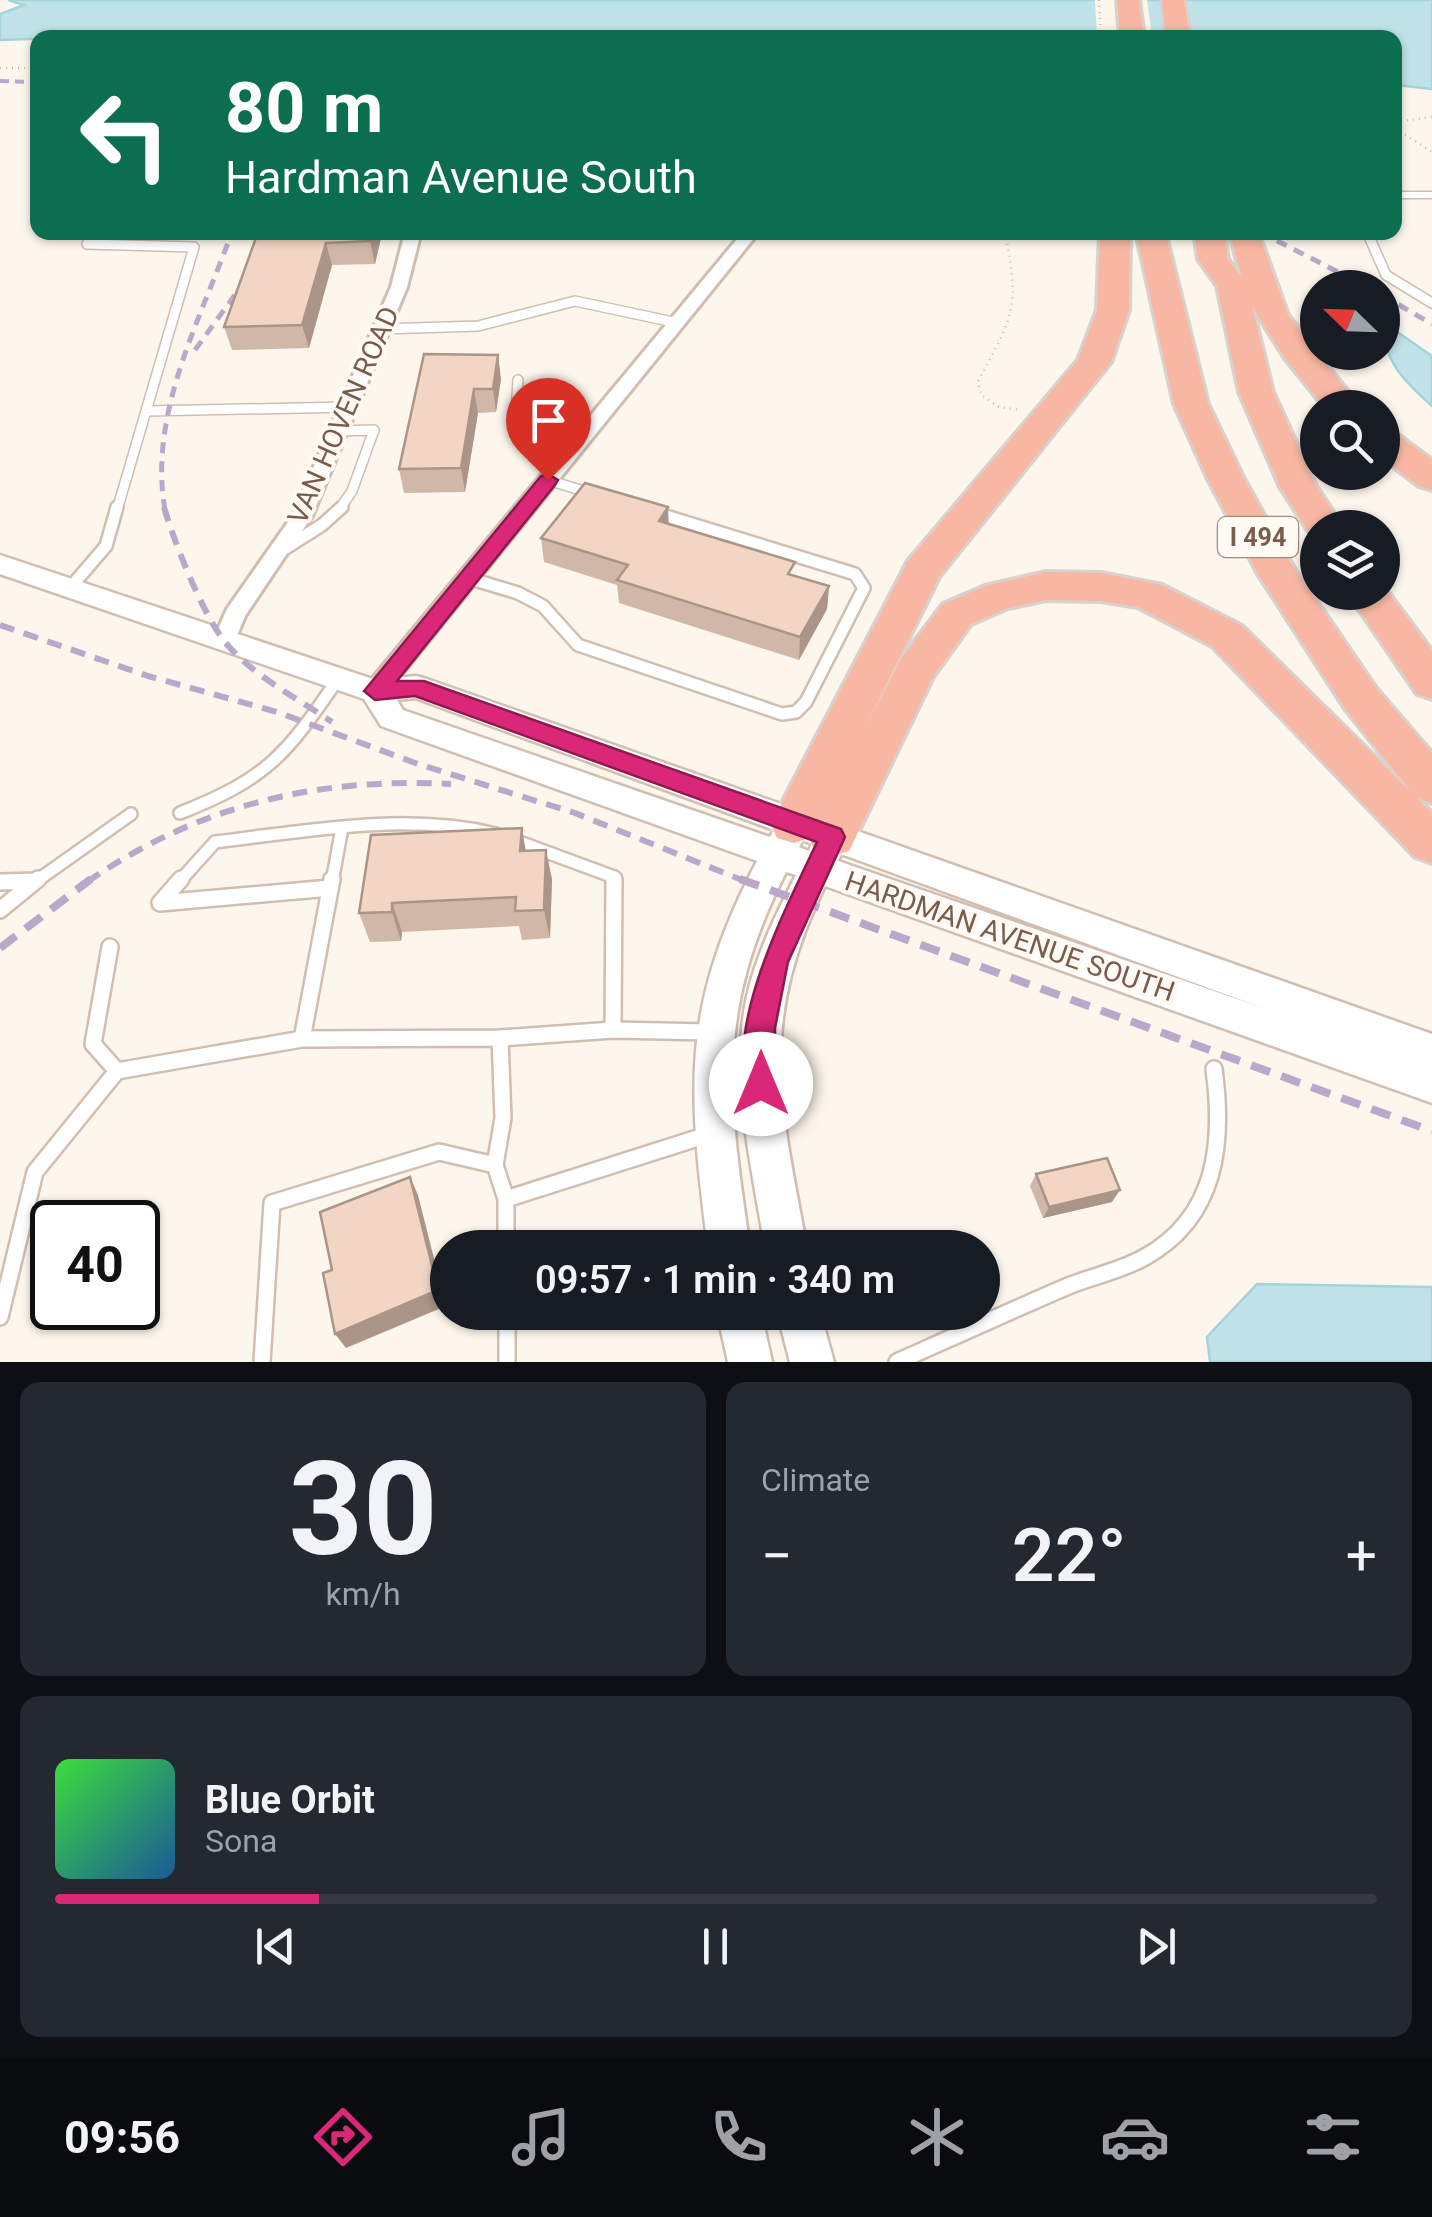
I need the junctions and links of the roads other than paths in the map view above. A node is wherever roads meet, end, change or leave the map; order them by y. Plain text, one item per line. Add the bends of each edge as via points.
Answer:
1 (1173, 0) edge
2 (1178, 30) edge
3 (1402, 195) edge
4 (1432, 195) edge
5 (89, 240) edge
6 (412, 240) edge
7 (745, 240) edge
8 (1246, 240) edge
9 (1370, 240) edge
10 (1114, 242) edge
11 (1152, 243) edge
12 (1211, 246) edge
13 (1432, 303) edge
14 (678, 323) junction
15 (382, 329) junction
16 (518, 380) dead end
17 (1329, 390) edge
18 (349, 406) junction
19 (146, 411) junction
20 (339, 431) junction
21 (578, 445) junction
22 (1400, 454) edge
23 (1432, 478) edge
24 (548, 480) junction
25 (604, 497) edge
26 (641, 508) edge
27 (1313, 510) edge
28 (277, 553) junction
29 (0, 564) edge
30 (468, 578) junction
31 (70, 588) junction
32 (1380, 610) edge
33 (224, 642) junction
34 (338, 679) junction
35 (1432, 683) edge
36 (375, 691) junction
37 (1432, 785) edge
38 (180, 813) dead end
39 (131, 814) dead end
40 (342, 828) junction
41 (1432, 843) edge
42 (805, 845) junction
43 (35, 881) junction
44 (0, 882) edge
45 (330, 888) junction
46 (0, 910) edge
47 (110, 948) dead end
48 (613, 1030) junction
49 (716, 1032) junction
50 (500, 1038) junction
51 (302, 1039) junction
52 (1432, 1052) edge
53 (1214, 1069) dead end
54 (117, 1071) junction
55 (1432, 1085) edge
56 (716, 1132) junction
57 (494, 1165) junction
58 (506, 1200) junction
59 (506, 1230) edge
60 (727, 1230) edge
61 (783, 1230) edge
62 (0, 1317) edge
63 (507, 1330) edge
64 (743, 1330) edge
65 (803, 1330) edge
66 (262, 1362) edge
67 (508, 1362) edge
68 (750, 1362) edge
69 (812, 1362) edge
70 (897, 1362) edge

1 - 2 highway
3 - 4 lane
5 - 19 lane via 194,247
6 - 15 street, VAN HOVEN ROAD
7 - 14 street
8 - 17 highway via 1259,288 1292,346
9 - 13 lane via 1386,274
10 - 42 highway via 1113,310 1094,362 922,571
11 - 37 highway, I 494 via 1192,404 1226,478 1278,574 1361,700
12 - 27 highway, I 494 via 1232,286 1256,392
14 - 15 lane via 575,301 478,326
14 - 21 street
15 - 18 street, VAN HOVEN ROAD
16 - 21 lane via 514,434
18 - 19 lane
18 - 20 street, VAN HOVEN ROAD
19 - 31 lane via 106,546
20 - 28 street, VAN HOVEN ROAD via 302,516
20 - 28 lane via 374,430 352,498 334,519
21 - 24 street
22 - 23 highway
24 - 25 lane
24 - 30 street
26 - 30 lane via 855,574 864,588 796,712 782,714 578,645 559,615 537,599
28 - 33 street, VAN HOVEN ROAD
29 - 31 street, HARDMAN AVENUE SOUTH
30 - 36 street
31 - 33 street, HARDMAN AVENUE SOUTH
32 - 35 highway
33 - 34 street, HARDMAN AVENUE SOUTH
34 - 36 street, HARDMAN AVENUE SOUTH
34 - 38 lane via 261,774
36 - 42 street, HARDMAN AVENUE SOUTH via 392,718
39 - 43 lane
40 - 45 lane
40 - 45 lane via 215,842 160,902
40 - 48 lane via 471,825 614,876
41 - 42 highway via 1227,636 1148,595 1046,586 957,614
42 - 49 street via 734,948
42 - 52 street, HARDMAN AVENUE SOUTH
42 - 55 street, HARDMAN AVENUE SOUTH
42 - 61 street via 760,1028 762,1106
43 - 44 lane
43 - 46 lane
45 - 51 lane
47 - 54 lane via 93,1044
48 - 49 lane
48 - 50 lane
49 - 56 street
50 - 51 lane
50 - 57 lane via 504,1118
51 - 54 lane
53 - 70 lane via 1216,1170 1183,1230 1147,1257
54 - 62 lane via 36,1172
56 - 58 lane
56 - 60 street
57 - 58 lane
57 - 66 lane via 439,1152 272,1203
58 - 59 lane
63 - 67 lane
64 - 68 street
65 - 69 street

